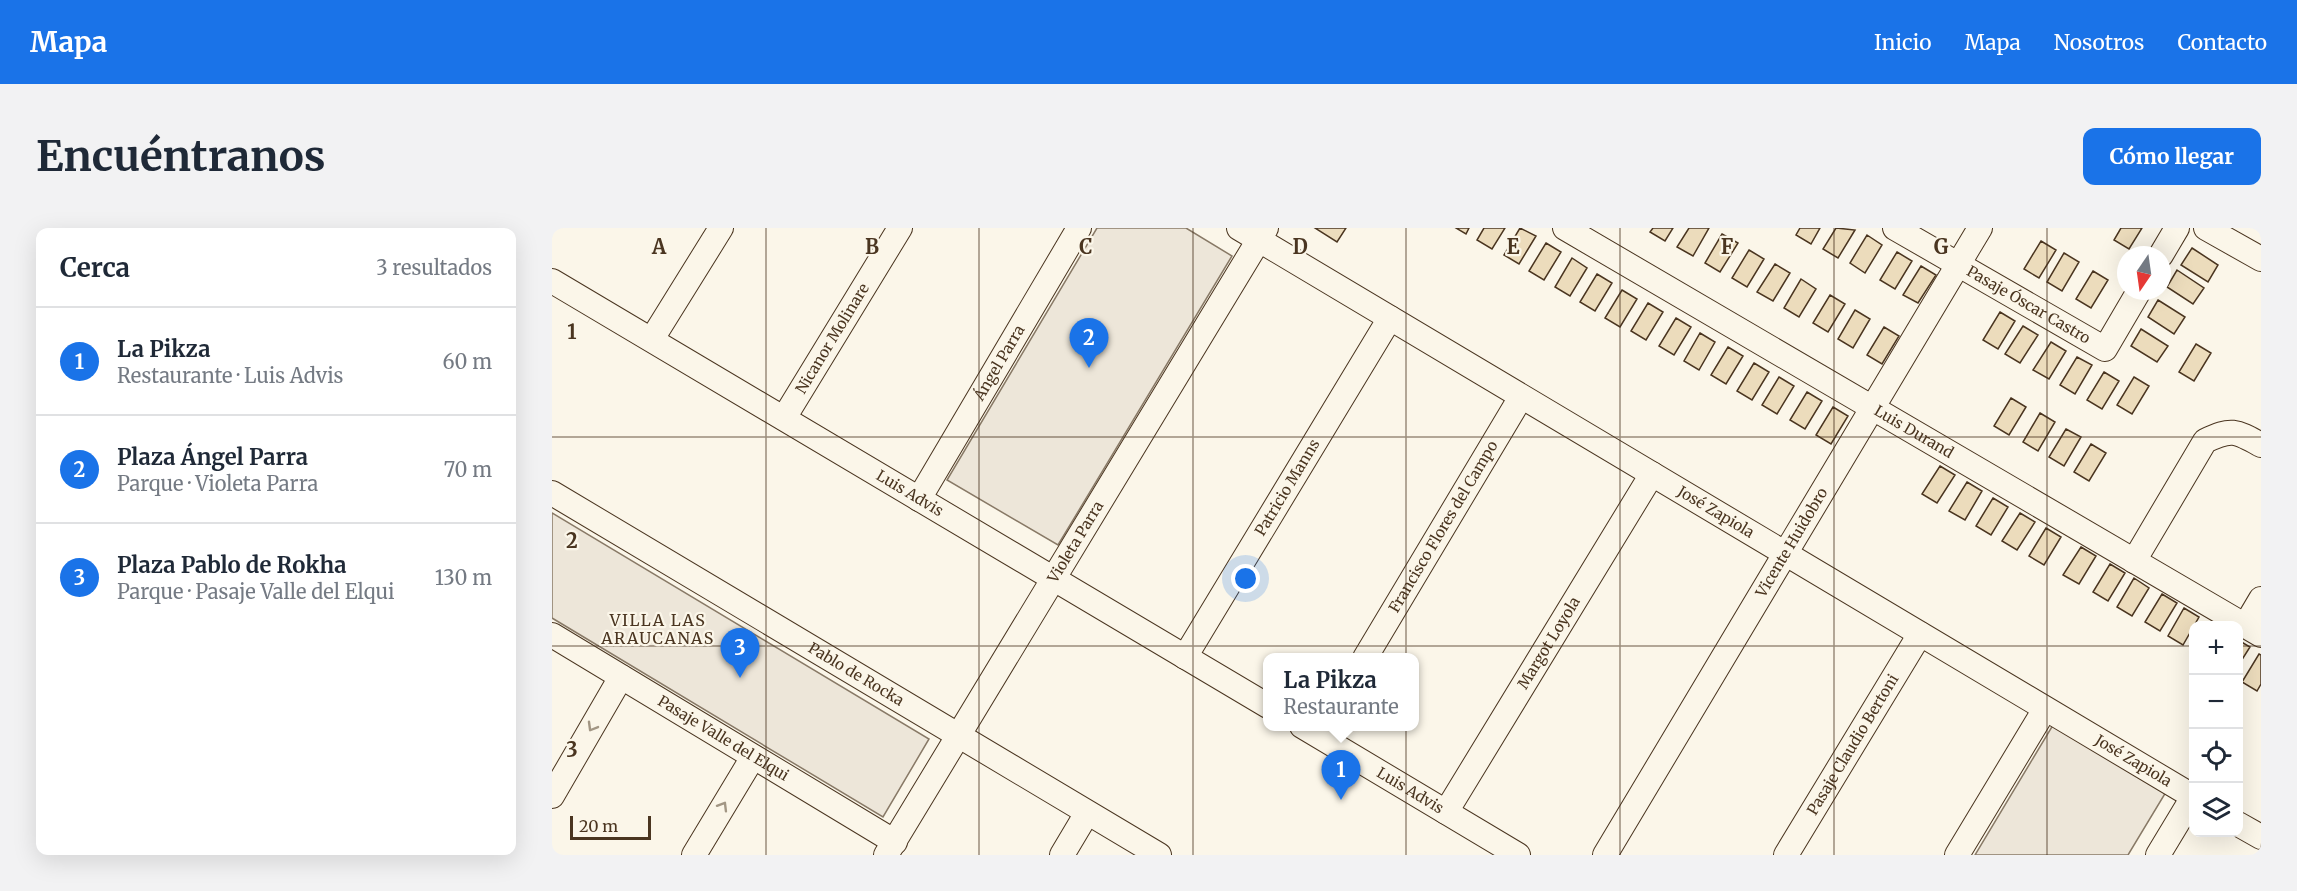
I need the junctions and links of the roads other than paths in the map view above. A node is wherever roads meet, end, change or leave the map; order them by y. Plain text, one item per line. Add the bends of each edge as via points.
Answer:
1 (721, 228) edge
2 (900, 228) edge
3 (1079, 228) edge
4 (1565, 228) edge
5 (1895, 228) edge
6 (1980, 228) edge
7 (2177, 228) edge
8 (2206, 228) edge
9 (1254, 232) edge
10 (2166, 246) edge
11 (2261, 259) edge
12 (1958, 265) junction
13 (552, 281) edge
14 (2134, 300) edge
15 (1390, 318) junction
16 (652, 339) junction
17 (1521, 397) junction
18 (1872, 408) junction
19 (784, 418) junction
20 (2261, 445) edge
21 (1652, 474) junction
22 (552, 493) edge
23 (919, 499) junction
24 (1785, 554) junction
25 (2134, 561) junction
26 (1054, 578) junction
27 (2261, 599) edge
28 (2253, 631) edge
29 (1920, 634) junction
30 (552, 635) edge
31 (1367, 653) edge
32 (1185, 657) junction
33 (621, 677) junction
34 (1263, 703) edge
35 (2045, 709) junction
36 (1317, 731) edge
37 (958, 736) junction
38 (753, 757) junction
39 (2189, 795) edge
40 (552, 796) edge
41 (2189, 804) edge
42 (1446, 812) junction
43 (1087, 813) junction
44 (2243, 827) edge
45 (2261, 837) edge
46 (890, 849) edge
47 (694, 855) edge
48 (1062, 855) edge
49 (1159, 855) edge
50 (1518, 855) edge
51 (1605, 855) edge
52 (1786, 855) edge
53 (1958, 855) edge
54 (2158, 855) edge

1 - 16 street
2 - 19 street, Nicanor Molinare
3 - 23 street, Ángel Parra
4 - 18 street, Luis Durand
5 - 12 street, Pasaje Óscar Castro
6 - 12 street, Vicente Huidobro
7 - 10 street
8 - 11 street
9 - 15 street, José Zapiola
9 - 26 street, Violeta Parra
12 - 14 street, Pasaje Óscar Castro via 2105,349
12 - 18 street, Vicente Huidobro
13 - 16 street, Luis Advis
15 - 17 street, José Zapiola
15 - 32 street, Patricio Manns
16 - 19 street, Luis Advis
17 - 21 street, José Zapiola
17 - 31 street, Francisco Flores del Campo
18 - 24 street, Vicente Huidobro
18 - 25 street, Luis Durand
19 - 23 street, Luis Advis
20 - 25 street via 2243,435 2224,432 2205,441
21 - 24 street, José Zapiola
21 - 42 street, Margot Loyola
22 - 37 street, Pablo de Rocka
23 - 26 street, Luis Advis
24 - 29 street, José Zapiola
24 - 51 street, Vicente Huidobro
25 - 28 street, Luis Durand
26 - 32 street, Luis Advis
26 - 37 street, Violeta Parra
27 - 28 street
29 - 35 street, José Zapiola
29 - 52 street, Pasaje Claudio Bertoni
30 - 33 street, Pasaje Valle del Elqui
32 - 34 street, Luis Advis
33 - 38 street, Pasaje Valle del Elqui
33 -> 40 street
35 - 39 street, José Zapiola
35 - 53 street
36 - 42 street, Luis Advis
37 - 43 street, Pablo de Rocka
37 - 46 street, Violeta Parra
38 - 46 street, Pasaje Valle del Elqui
47 -> 38 street
41 - 54 street
42 - 50 street, Luis Advis
43 - 48 street
43 - 49 street, Pablo de Rocka
44 - 45 street

